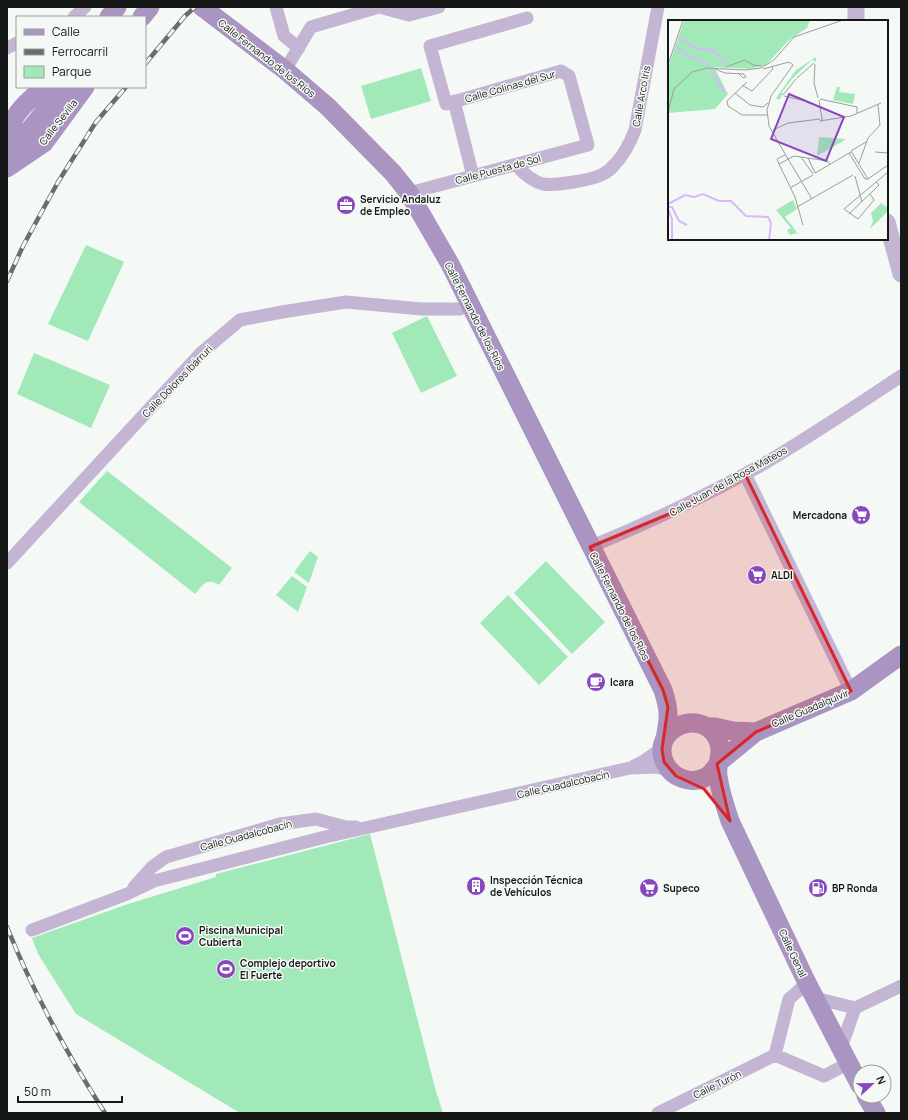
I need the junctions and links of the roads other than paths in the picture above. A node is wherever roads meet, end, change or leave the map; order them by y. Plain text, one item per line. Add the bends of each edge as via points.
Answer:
1 (85, 7) edge
2 (117, 7) edge
3 (150, 7) edge
4 (202, 7) edge
5 (276, 7) edge
6 (439, 7) edge
7 (658, 7) edge
8 (856, 7) edge
9 (75, 16) edge
10 (110, 16) edge
11 (143, 16) edge
12 (527, 18) dead end
13 (856, 20) edge
14 (16, 44) edge
15 (7, 48) edge
16 (299, 48) junction
17 (286, 70) junction
18 (43, 88) edge
19 (64, 88) edge
20 (84, 88) edge
21 (454, 101) junction
22 (50, 133) junction
23 (588, 146) joint
24 (13, 149) edge
25 (516, 165) junction
26 (7, 168) edge
27 (473, 176) junction
28 (409, 193) junction
29 (888, 226) edge
30 (901, 274) edge
31 (471, 305) junction
32 (901, 376) edge
33 (745, 474) junction
34 (590, 547) junction
35 (7, 564) edge
36 (901, 655) edge
37 (663, 690) junction
38 (851, 691) junction
39 (703, 725) junction
40 (756, 732) junction
41 (664, 743) junction
42 (717, 765) junction
43 (630, 768) junction
44 (668, 770) junction
45 (684, 780) junction
46 (730, 821) junction
47 (380, 826) junction
48 (127, 894) junction
49 (32, 930) dead end
50 (901, 986) edge
51 (811, 991) junction
52 (855, 1008) junction
53 (775, 1055) junction
54 (845, 1056) junction
55 (852, 1069) edge
56 (871, 1104) edge
57 (658, 1113) edge
58 (876, 1113) edge

1 - 9 street
2 - 10 main road
3 - 11 main road
4 - 17 main road, Calle Fernando de los Ríos
5 - 16 street via 284,36
6 - 16 street via 409,15 379,7 311,27
7 - 25 street, Calle Arco Iris via 635,130 627,149 615,165 603,175 566,183 543,184 527,177
8 - 13 street
12 - 21 street via 430,46 446,104
14 - 15 street
16 - 17 street
17 - 28 main road, Calle Fernando de los Ríos via 328,106
18 - 24 main road via 24,106 12,124 15,139
19 - 24 main road, Calle Sevilla
20 - 22 main road, Calle Sevilla
21 - 23 street, Calle Colinas del Sur via 561,71 569,76
21 - 27 street
22 - 24 main road via 35,145
22 - 26 main road, Calle Sevilla via 40,146
23 - 25 street, Calle Puesta de Sol
25 - 27 street, Calle Puesta de Sol
27 - 28 street, Calle Puesta de Sol
28 - 31 main road, Calle Fernando de los Ríos
29 - 30 street
31 - 34 main road, Calle Fernando de los Ríos
31 - 35 street, Calle Dolores Ibárruri via 460,309 422,309 346,302 240,320 201,353
32 - 33 street, Calle Juan de la Rosa Mateos
33 - 34 street, Calle Juan de la Rosa Mateos via 669,514
33 - 38 street
34 - 37 main road, Calle Fernando de los Ríos
36 - 38 main road, Calle Guadalquivir
37 - 39 main road, Calle Fernando de los Ríos via 671,700
37 - 41 main road, Calle Fernando de los Ríos via 668,707
38 - 40 main road, Calle Guadalquivir
39 - 40 main road, Calle Guadalquivir via 733,732
39 - 41 main road via 692,722 680,724
39 - 42 main road via 718,738 720,752
40 - 42 main road, Calle Guadalquivir
41 - 43 street, Calle Guadalcobacín via 644,762
41 - 44 main road via 662,754
42 - 45 main road via 707,776 696,780
42 - 46 main road, Calle Genal via 722,798
43 - 44 street, Calle Guadalcobacín via 657,767
43 - 47 street, Calle Guadalcobacín
44 - 45 main road
45 - 46 main road, Calle Genal via 697,783 704,789
46 - 51 main road, Calle Genal
47 - 48 street, Calle Guadalcobacín via 325,837 154,881
47 - 48 street, Calle Guadalcobacín via 346,827 316,819 280,824 166,857 152,867
48 - 49 street, Calle Guadalcobacín
50 - 52 street
51 - 52 street
51 - 53 street via 789,999
51 - 54 main road, Calle Genal
52 - 54 street
53 - 54 street via 824,1076
53 - 57 street, Calle Turón
54 - 55 main road, Calle Genal
56 - 58 main road

